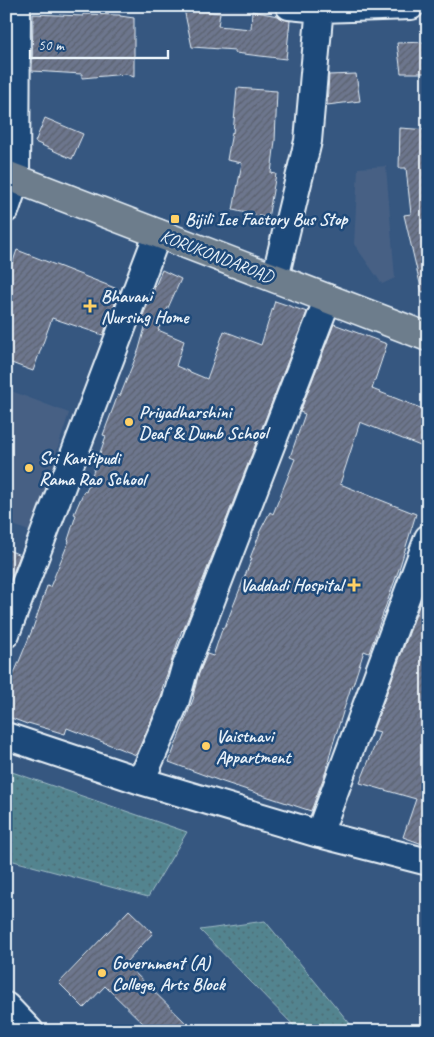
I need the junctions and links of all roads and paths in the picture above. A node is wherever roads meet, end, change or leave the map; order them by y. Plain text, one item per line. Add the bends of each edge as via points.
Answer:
1 (18, 6) edge
2 (289, 6) edge
3 (411, 6) edge
4 (320, 8) edge
5 (11, 177) edge
6 (6, 209) edge
7 (158, 233) junction
8 (275, 278) junction
9 (328, 298) junction
10 (428, 337) edge
11 (428, 538) edge
12 (6, 634) edge
13 (6, 736) edge
14 (142, 781) junction
15 (319, 834) junction
16 (428, 862) edge
17 (6, 1006) edge
18 (30, 1031) edge

1 - 5 street
2 - 4 street
3 - 4 street
4 - 8 street via 308,141
5 - 6 street
5 - 7 main road, KORUKONDAROAD
7 - 8 main road, KORUKONDAROAD
7 - 12 street
8 - 9 main road, KORUKONDAROAD
9 - 10 main road, KORUKONDAROAD
9 - 14 street via 184,671 175,703
11 - 15 street
13 - 14 street
14 - 15 street
15 - 16 street
17 - 18 street

